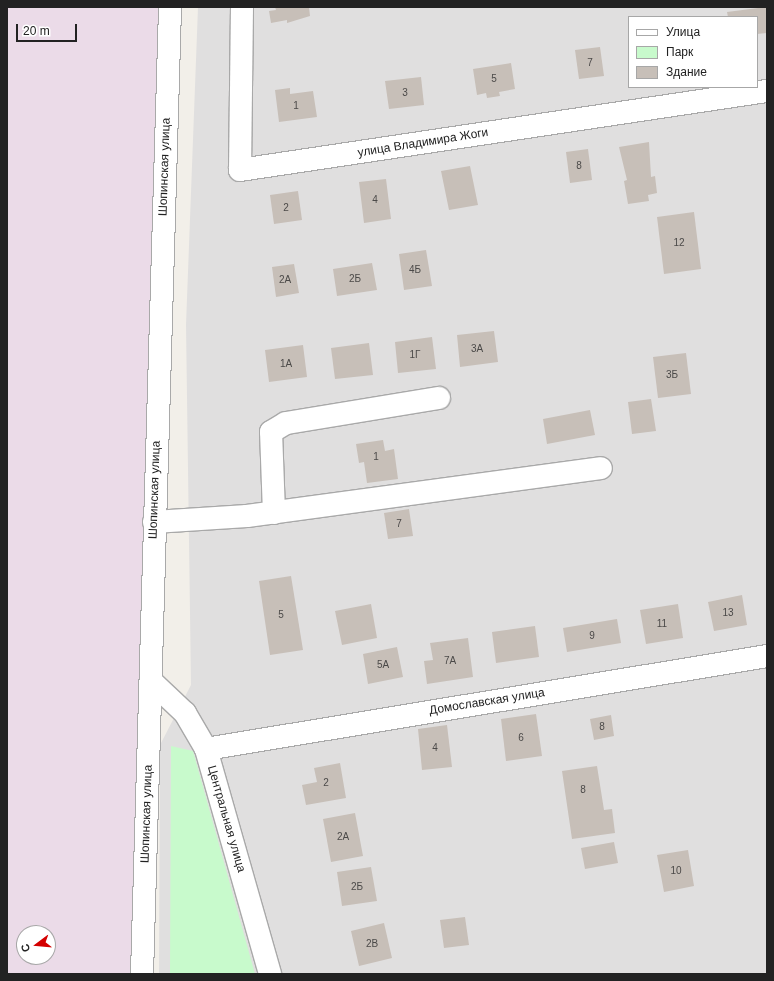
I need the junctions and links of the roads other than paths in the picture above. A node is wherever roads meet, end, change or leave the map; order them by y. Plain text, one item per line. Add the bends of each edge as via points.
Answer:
1 (170, 7) edge
2 (242, 7) edge
3 (767, 91) edge
4 (439, 398) dead end
5 (601, 468) dead end
6 (274, 513) junction
7 (154, 522) junction
8 (767, 656) edge
9 (151, 681) junction
10 (206, 749) junction
11 (142, 974) edge
12 (270, 974) edge

1 - 7 street, Шопинская улица
2 - 3 street, улица Владимира Жоги via 240,170
4 - 6 street via 286,423 271,432
5 - 6 street
6 - 7 street
7 - 9 street, Шопинская улица
8 - 10 street, Домославская улица
9 - 10 street, Центральная улица via 185,713
9 - 11 street, Шопинская улица
10 - 12 street, Центральная улица

